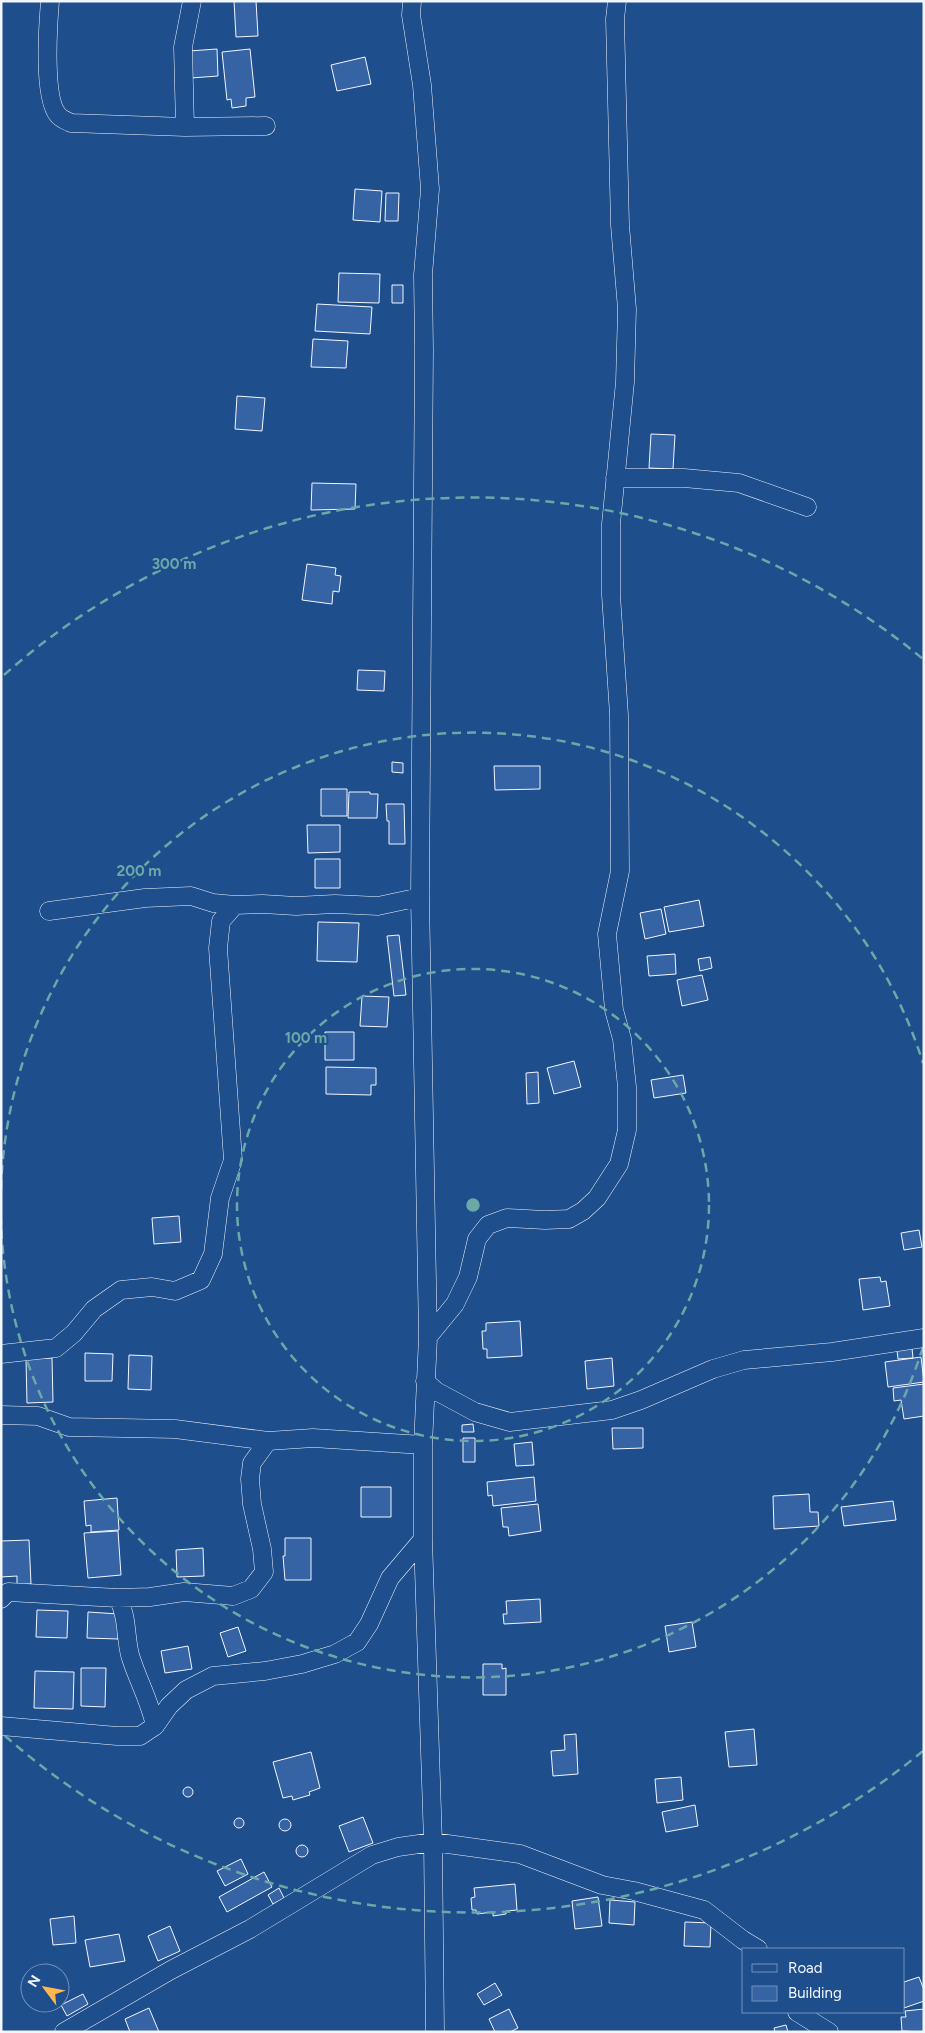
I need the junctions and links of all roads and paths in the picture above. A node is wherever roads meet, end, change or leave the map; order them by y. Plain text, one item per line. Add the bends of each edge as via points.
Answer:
1 (50, 1) edge
2 (192, 1) edge
3 (412, 1) edge
4 (617, 1) edge
5 (266, 126) dead end
6 (185, 127) junction
7 (615, 478) junction
8 (807, 507) dead end
9 (420, 897) junction
10 (235, 905) junction
11 (49, 910) dead end
12 (428, 1337) junction
13 (924, 1338) edge
14 (1, 1354) edge
15 (425, 1381) junction
16 (1, 1416) edge
17 (268, 1441) junction
18 (423, 1445) junction
19 (423, 1539) junction
20 (118, 1598) junction
21 (1, 1599) edge
22 (1, 1726) edge
23 (155, 1726) junction
24 (433, 1842) junction
25 (756, 1948) edge
26 (799, 2013) edge
27 (64, 2032) edge
28 (435, 2032) edge
29 (829, 2032) edge

1 - 6 street via 50,99 58,116 71,123
2 - 6 street via 183,47
3 - 9 street via 430,189 423,275
4 - 7 street via 620,225 627,309 625,382
5 - 6 street
7 - 8 street via 684,478 739,483
7 - 12 street via 611,595 619,715 620,870 607,934 614,1010 622,1039 628,1130 619,1164 597,1198 583,1210 569,1219 507,1218 488,1225 477,1239 468,1277 455,1304
9 - 10 street via 378,906
9 - 12 street
10 - 11 street via 191,896 145,898
10 - 14 street via 221,921 218,948 233,1160 220,1198 213,1254 201,1280 174,1291 152,1287 121,1290 94,1308 74,1333 56,1348
12 - 15 street
13 - 15 street via 832,1352 744,1360 713,1369 612,1410 510,1422 475,1412 436,1392
15 - 18 street
16 - 17 street via 38,1416 69,1427 175,1429
17 - 18 street via 313,1438
17 - 20 street via 252,1463 250,1479 264,1572 252,1590 233,1596 184,1592
18 - 19 street
19 - 23 street via 390,1578 357,1642 334,1654 302,1664 265,1672 213,1676 186,1690 168,1706
19 - 24 street
20 - 21 street via 8,1592
20 - 23 street via 124,1608 132,1659
22 - 23 street via 132,1736 140,1736
24 - 25 street via 520,1854 602,1885 704,1910
24 - 27 street via 372,1855 250,1929
24 - 28 street
26 - 29 street

